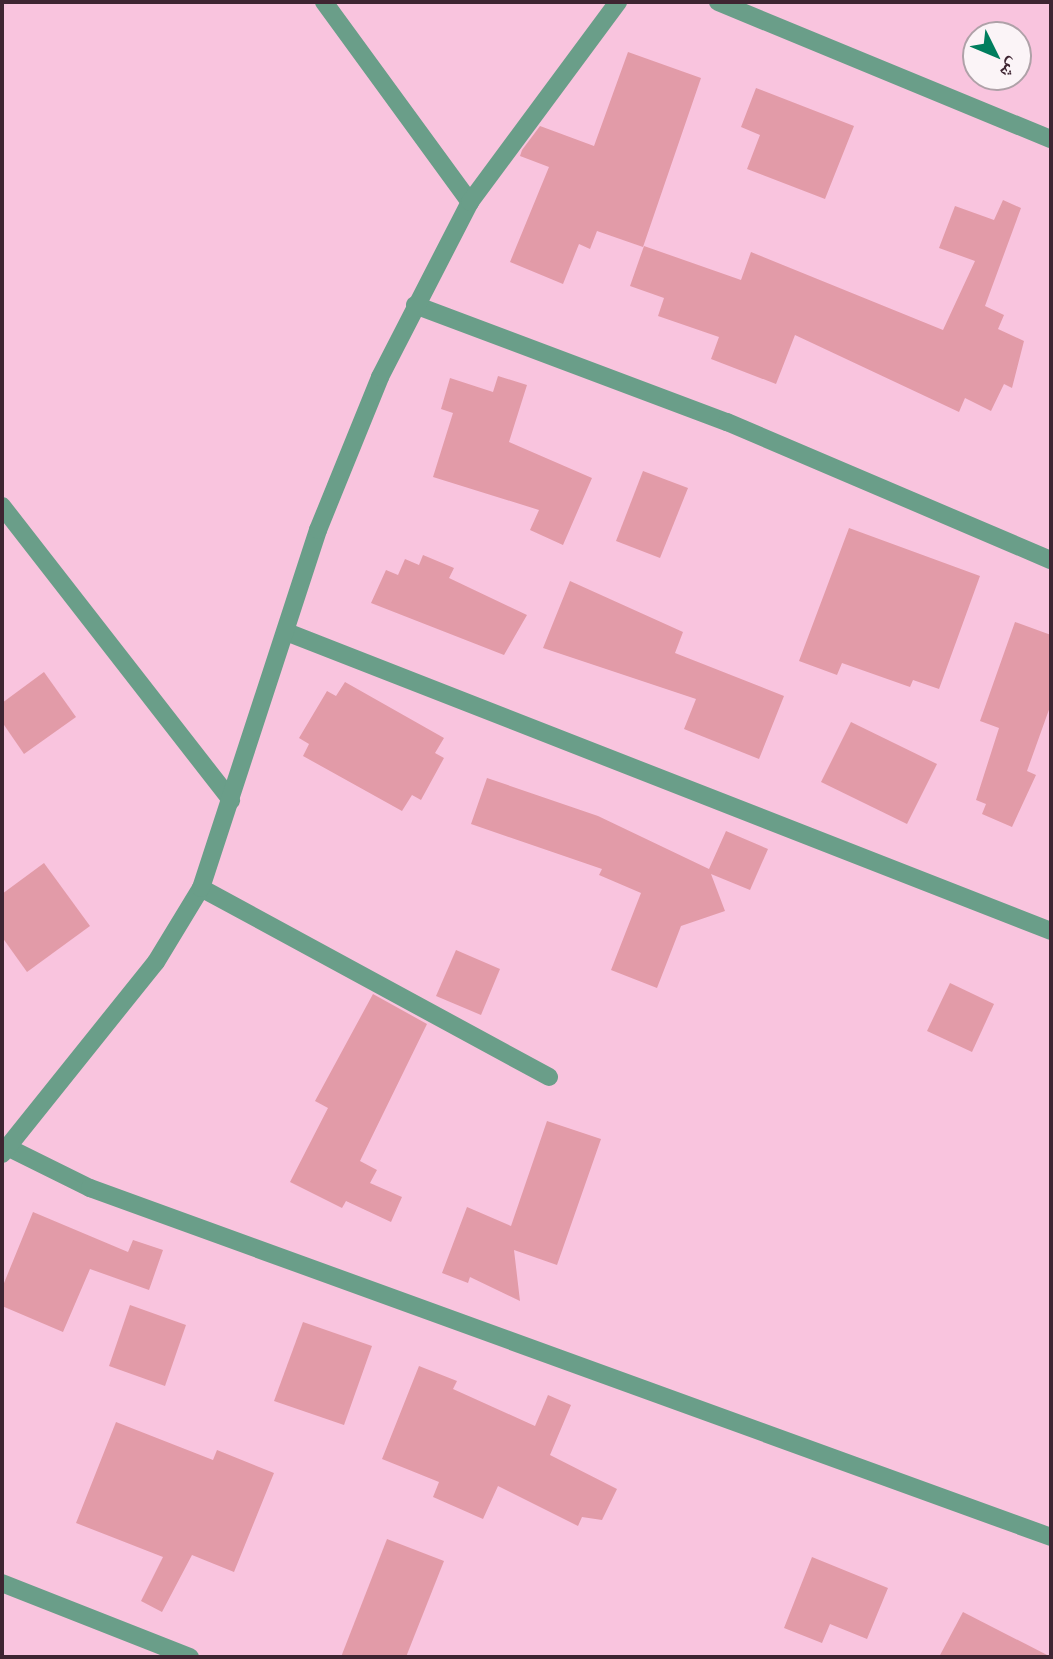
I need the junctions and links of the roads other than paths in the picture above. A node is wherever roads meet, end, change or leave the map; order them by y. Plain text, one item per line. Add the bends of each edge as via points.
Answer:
1 (324, 2) edge
2 (618, 2) edge
3 (718, 2) edge
4 (1051, 139) edge
5 (470, 202) junction
6 (415, 305) junction
7 (2, 506) edge
8 (1051, 560) edge
9 (289, 633) junction
10 (231, 800) junction
11 (201, 888) junction
12 (1051, 931) edge
13 (550, 1077) dead end
14 (5, 1151) edge
15 (1051, 1536) edge
16 (2, 1583) edge
17 (190, 1657) edge

1 - 5 street
2 - 5 street
3 - 4 street
5 - 6 street
6 - 8 street via 726,422
6 - 9 street via 322,519
7 - 10 street
9 - 10 street
9 - 12 street
10 - 11 street
11 - 13 street
11 - 14 street via 156,962
14 - 15 street via 90,1188
16 - 17 street

